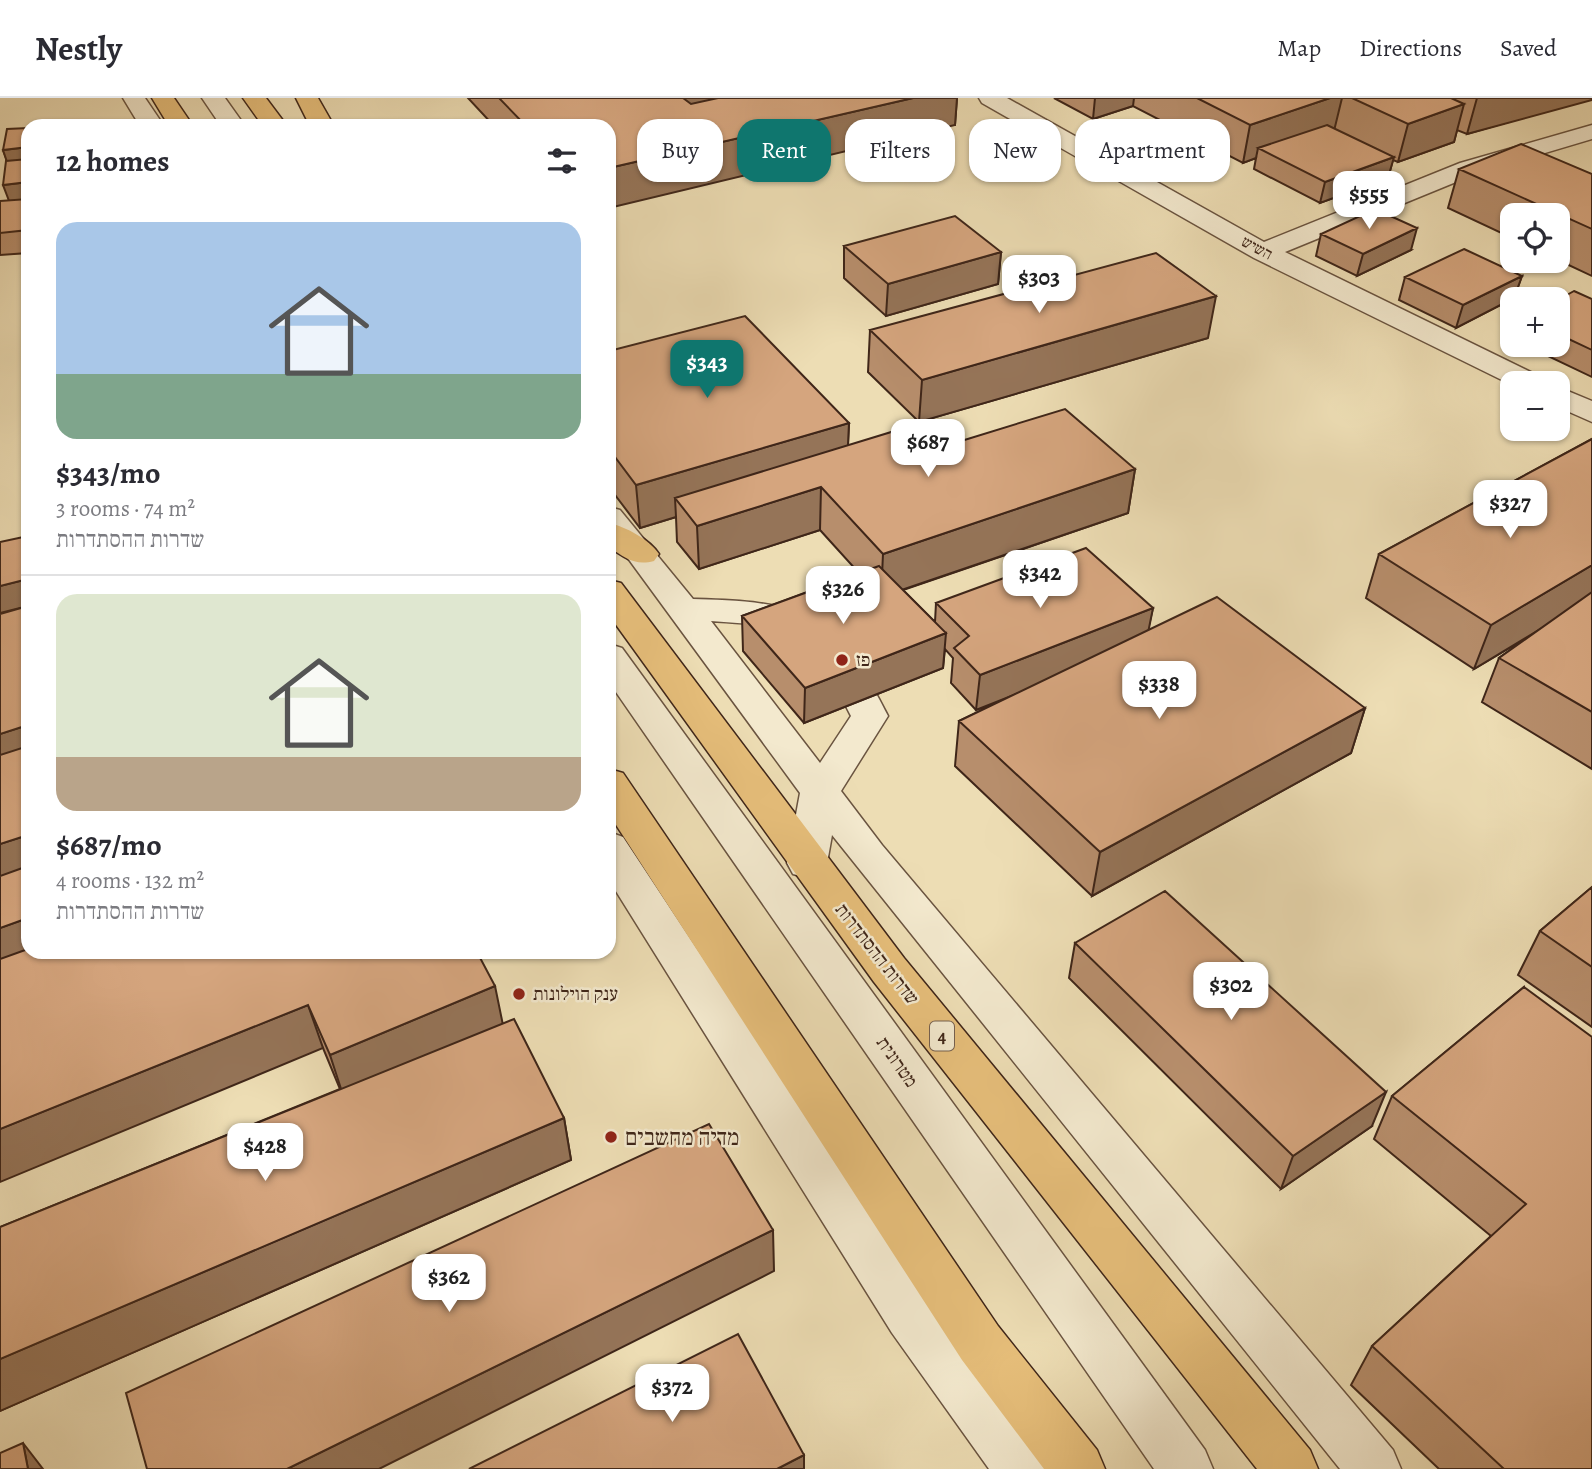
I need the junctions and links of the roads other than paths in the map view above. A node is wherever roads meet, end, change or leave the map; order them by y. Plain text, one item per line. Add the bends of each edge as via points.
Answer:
1 (134, 98) edge
2 (163, 98) edge
3 (213, 98) edge
4 (254, 98) edge
5 (307, 98) edge
6 (990, 98) edge
7 (148, 119) edge
8 (176, 119) edge
9 (228, 119) edge
10 (270, 119) edge
11 (318, 119) edge
12 (1592, 132) edge
13 (1263, 252) junction
14 (1506, 371) edge
15 (1570, 402) edge
16 (1592, 413) edge
17 (616, 528) edge
18 (626, 544) edge
19 (616, 601) edge
20 (683, 609) junction
21 (616, 666) edge
22 (616, 794) edge
23 (819, 794) junction
24 (616, 858) edge
25 (807, 863) junction
26 (909, 1315) junction
27 (980, 1342) junction
28 (1022, 1469) edge
29 (1078, 1469) edge
30 (1186, 1469) edge
31 (1291, 1469) edge
32 (1374, 1469) edge

1 - 7 street
2 - 8 highway
3 - 9 street
4 - 10 highway
5 - 11 highway
6 - 13 street, השיש
12 - 13 street via 1469,168
13 - 14 street, השיש
15 - 16 street
17 - 18 street
18 - 20 street
19 - 25 highway, שדרות ההסתדרות / 4
20 - 23 street
20 - 23 street via 740,612 804,628 863,700 870,716
21 - 30 street, מטרונית
22 - 27 highway
23 - 25 street
23 - 32 street
24 - 26 street
25 - 31 highway, שדרות ההסתדרות / 4
26 - 27 street
26 - 28 street
27 - 29 highway

